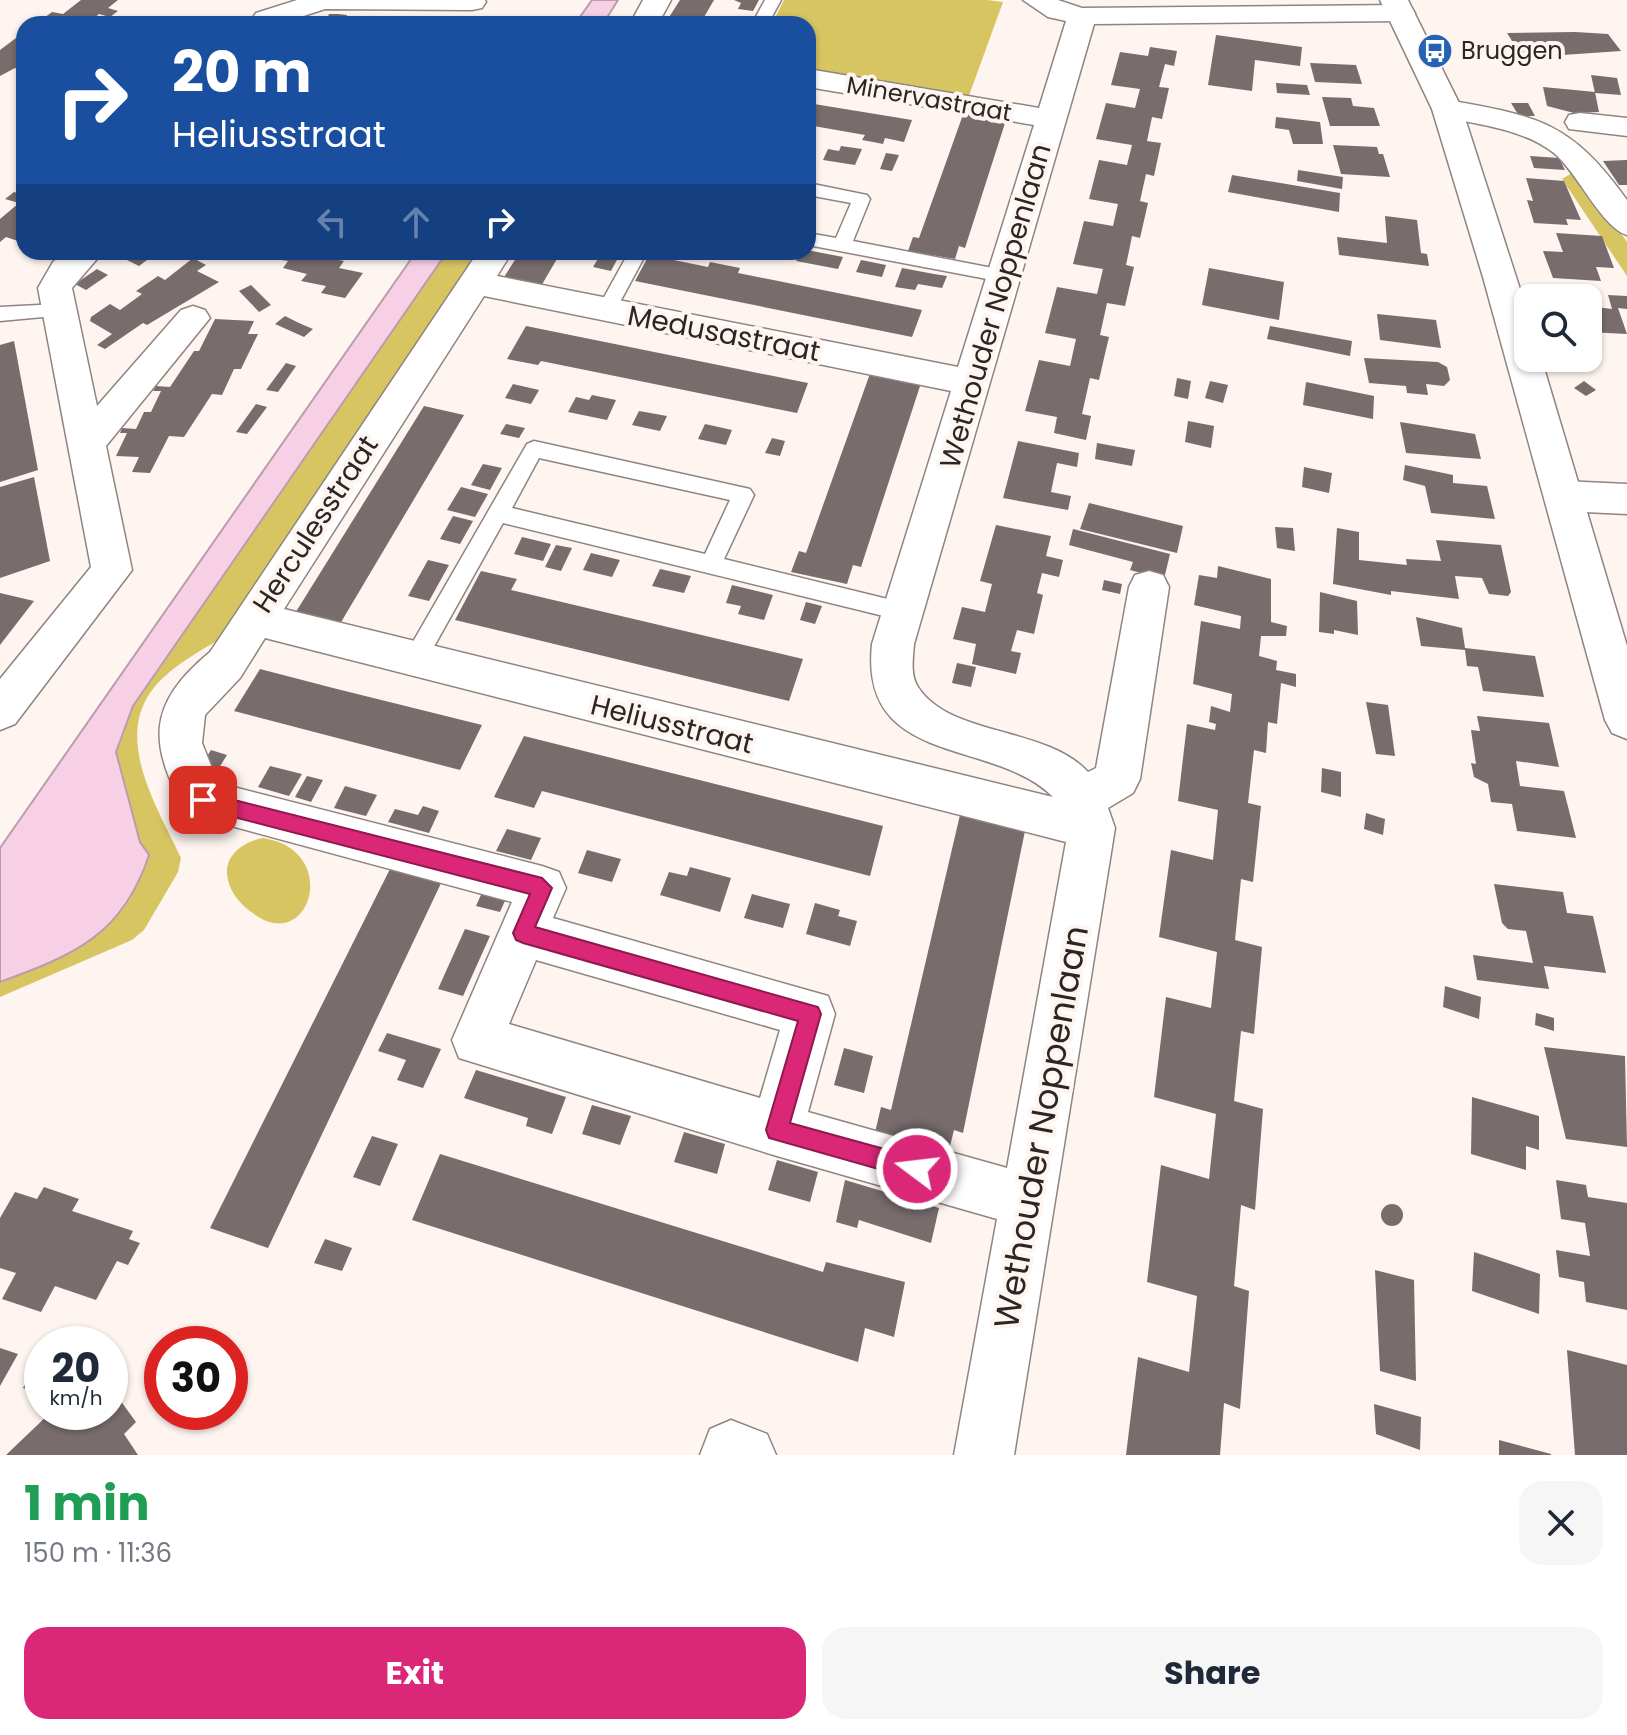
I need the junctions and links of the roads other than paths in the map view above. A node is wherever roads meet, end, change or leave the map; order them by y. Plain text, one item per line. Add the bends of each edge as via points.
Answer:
1 (325, 0) edge
2 (470, 0) edge
3 (1037, 0) edge
4 (1397, 7) edge
5 (260, 14) edge
6 (1082, 16) junction
7 (816, 79) edge
8 (1447, 109) junction
9 (1050, 119) junction
10 (1580, 122) dead end
11 (1627, 127) edge
12 (816, 191) edge
13 (1627, 224) edge
14 (816, 240) edge
15 (842, 245) junction
16 (77, 260) edge
17 (634, 260) edge
18 (485, 268) edge
19 (1003, 276) junction
20 (58, 310) junction
21 (606, 310) junction
22 (0, 314) edge
23 (193, 318) dead end
24 (973, 383) junction
25 (87, 443) junction
26 (1563, 496) junction
27 (1627, 499) edge
28 (498, 513) junction
29 (711, 564) junction
30 (1149, 587) dead end
31 (904, 612) junction
32 (253, 618) junction
33 (414, 661) junction
34 (0, 711) edge
35 (1627, 720) edge
36 (1087, 814) junction
37 (523, 933) junction
38 (777, 1130) junction
39 (1029, 1201) junction
40 (730, 1455) edge
41 (746, 1455) edge
42 (984, 1455) edge

1 - 2 street
1 - 5 street
3 - 6 street
4 - 6 street
4 - 8 street
6 - 9 street, Wethouder Noppenlaan
7 - 9 street, Minervastraat
8 - 13 street via 1514,123 1562,144
8 - 26 street
9 - 19 street, Wethouder Noppenlaan
10 - 11 street
12 - 15 lane via 861,199
14 - 15 lane
15 - 19 lane
16 - 20 street via 55,288
17 - 21 lane
18 - 21 street, Medusastraat
18 - 32 street, Herculesstraat
19 - 24 street, Wethouder Noppenlaan
20 - 22 lane
20 - 25 street
21 - 24 street, Medusastraat
23 - 25 street
24 - 31 street, Wethouder Noppenlaan
25 - 34 street via 112,570
26 - 27 street
26 - 35 street
28 - 29 lane
28 - 29 lane via 534,449 743,495
28 - 33 lane
29 - 31 lane
30 - 36 street via 1117,779
31 - 36 street, Wethouder Noppenlaan via 893,644 892,677 909,708 939,728 1036,760 1065,779
32 - 33 street, Heliusstraat
32 - 37 street, Herculesstraat via 225,665 199,685 180,718 179,747 203,800 542,888
33 - 36 street, Heliusstraat
36 - 39 street, Wethouder Noppenlaan
37 - 38 street via 810,1014
37 - 38 street via 477,1040
38 - 39 street
39 - 42 street, Wethouder Noppenlaan
40 - 41 street via 731,1450

